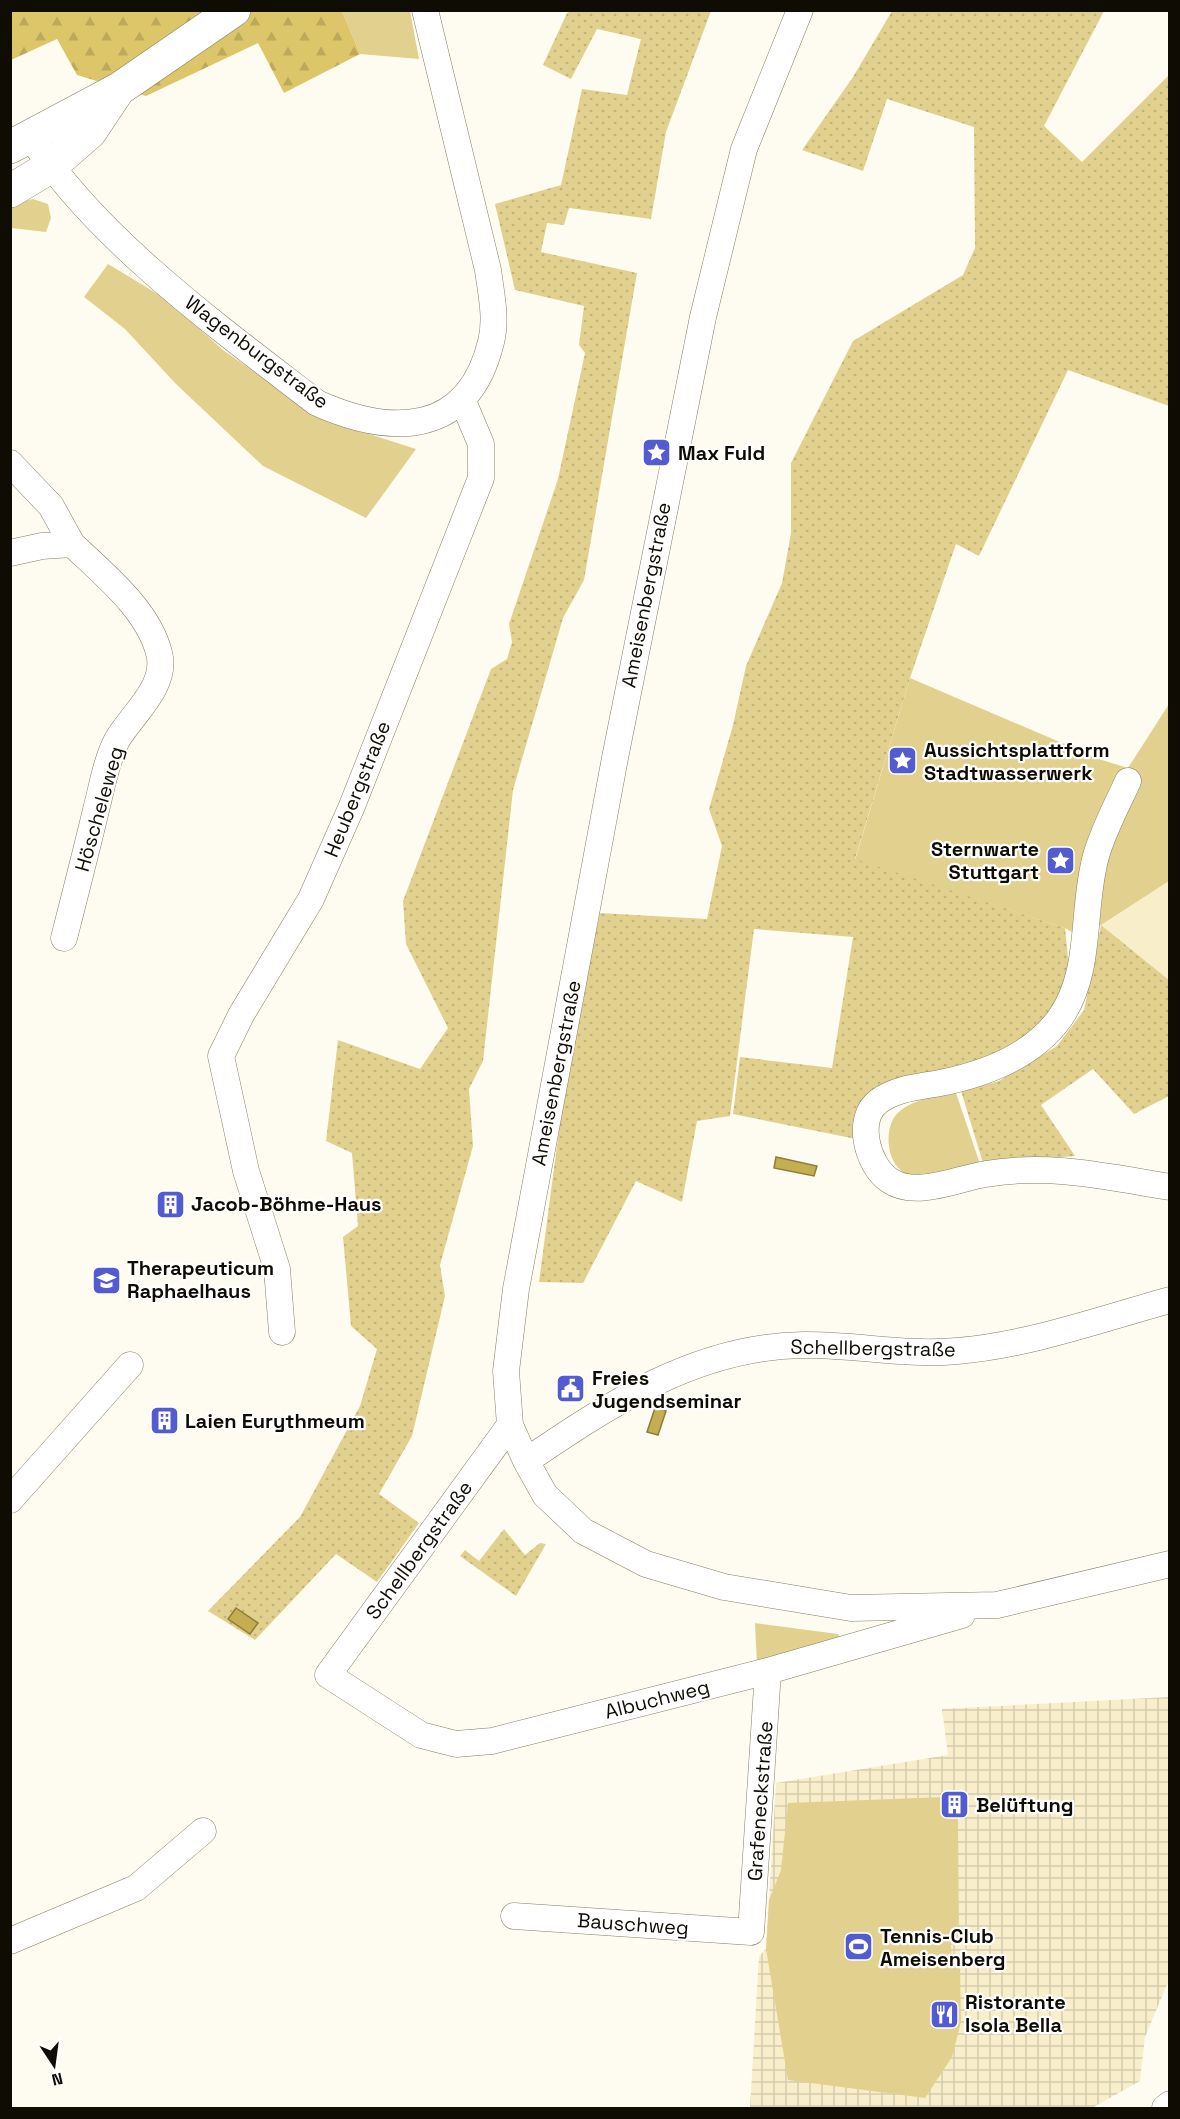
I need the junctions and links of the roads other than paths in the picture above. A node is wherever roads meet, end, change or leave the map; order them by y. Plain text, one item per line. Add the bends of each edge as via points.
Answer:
1 (234, 10) edge
2 (425, 10) edge
3 (800, 10) edge
4 (119, 89) junction
5 (21, 142) edge
6 (50, 167) junction
7 (10, 191) edge
8 (462, 399) junction
9 (10, 463) edge
10 (72, 543) junction
11 (10, 553) edge
12 (1128, 781) dead end
13 (64, 938) dead end
14 (1170, 1187) edge
15 (1170, 1300) edge
16 (282, 1332) dead end
17 (130, 1365) dead end
18 (510, 1425) junction
19 (526, 1461) junction
20 (10, 1500) edge
21 (1170, 1564) edge
22 (997, 1605) junction
23 (768, 1671) junction
24 (328, 1675) joint
25 (203, 1831) dead end
26 (514, 1916) dead end
27 (751, 1932) joint
28 (10, 1941) edge
29 (1170, 2104) edge
30 (1165, 2109) edge

1 - 4 main road, Wagenburgstraße
2 - 8 street, Wagenburgstraße via 493,305 492,341 480,373
3 - 18 street, Ameisenbergstraße via 744,149 703,317 662,515 516,1289 506,1371
4 - 5 main road, Wagenburgstraße
4 - 6 main road, Wagenburgstraße via 90,132
5 - 6 street, Wagenburgstraße
6 - 7 main road, Wagenburgstraße
6 - 8 street, Wagenburgstraße via 129,250 317,403 349,417 384,425 413,424 438,416
8 - 16 street, Heubergstraße via 481,444 480,478 352,806 311,899 241,1015 221,1056 246,1171 277,1269
9 - 10 street, Höscheleweg via 51,506
10 - 11 street
10 - 13 street, Höscheleweg via 136,610 160,654 159,680 117,741 104,778
12 - 14 street via 1096,856 1077,986 1060,1017 1044,1037 1016,1059 979,1073 891,1094 876,1102 866,1121 866,1139 874,1162 889,1181 918,1188 1027,1168 1068,1170
15 - 19 street, Schellbergstraße via 1030,1338 958,1351 802,1345 740,1352 672,1373 602,1410
17 - 20 street
18 - 19 street, Ameisenbergstraße
18 - 24 street, Schellbergstraße
19 - 22 street, Ameisenbergstraße via 545,1495 583,1531 657,1567 724,1587 851,1608
21 - 22 street, Ameisenbergstraße
22 - 23 street, Albuchweg
23 - 24 street, Albuchweg via 492,1741 456,1744 421,1735
23 - 27 street, Grafeneckstraße
25 - 28 street via 136,1888
26 - 27 street, Bauschweg
29 - 30 street

